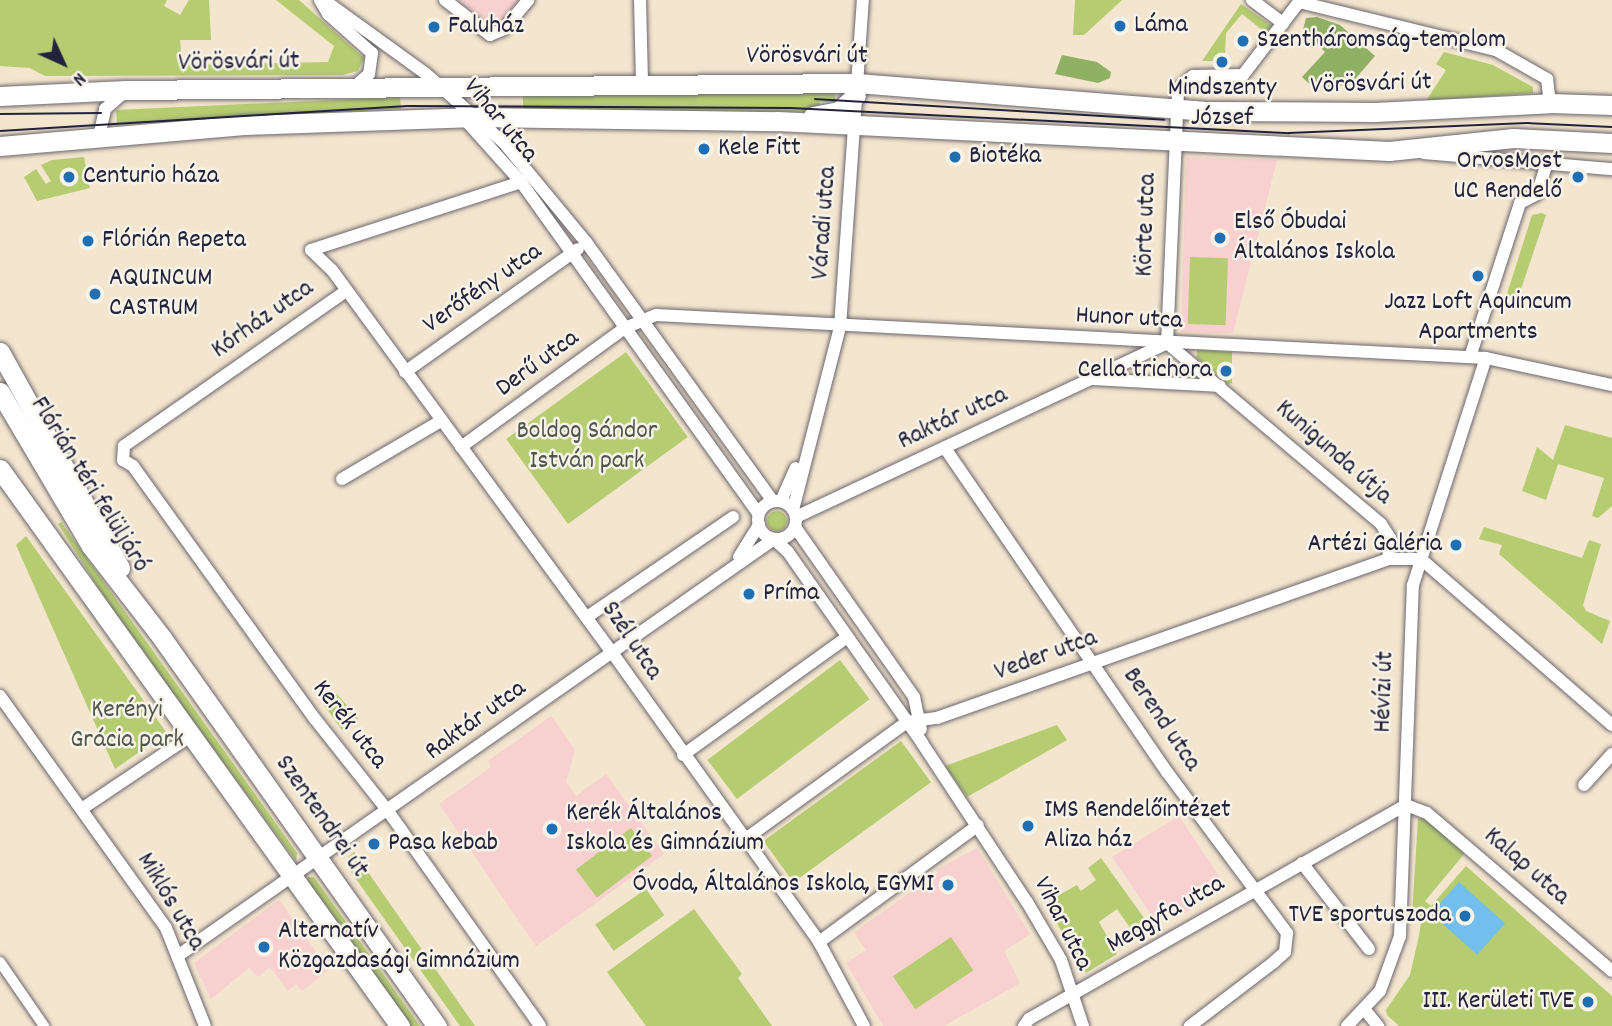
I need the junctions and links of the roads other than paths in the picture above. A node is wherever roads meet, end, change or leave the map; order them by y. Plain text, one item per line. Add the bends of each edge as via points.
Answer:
1 (322, 0) edge
2 (445, 0) edge
3 (528, 0) edge
4 (640, 0) edge
5 (863, 0) edge
6 (1252, 0) edge
7 (1297, 1) edge
8 (1283, 23) junction
9 (642, 84) junction
10 (352, 88) junction
11 (442, 88) junction
12 (857, 89) junction
13 (126, 90) junction
14 (0, 96) edge
15 (1550, 103) junction
16 (1612, 105) edge
17 (1175, 109) junction
18 (469, 117) junction
19 (777, 121) junction
20 (854, 126) junction
21 (99, 136) junction
22 (1172, 143) junction
23 (1612, 143) edge
24 (0, 146) edge
25 (1407, 151) junction
26 (1546, 166) junction
27 (1612, 169) edge
28 (521, 182) junction
29 (586, 242) junction
30 (572, 254) junction
31 (346, 290) junction
32 (642, 318) junction
33 (839, 327) junction
34 (625, 328) junction
35 (1167, 343) junction
36 (0, 352) edge
37 (1470, 357) junction
38 (1486, 358) junction
39 (405, 372) junction
40 (1091, 379) junction
41 (1612, 385) edge
42 (1220, 386) junction
43 (0, 392) edge
44 (441, 421) junction
45 (806, 445) junction
46 (461, 447) junction
47 (945, 449) junction
48 (122, 452) joint
49 (0, 468) edge
50 (342, 479) dead end
51 (777, 501) junction
52 (733, 517) dead end
53 (795, 518) junction
54 (759, 520) junction
55 (774, 539) junction
56 (1388, 559) junction
57 (1421, 559) junction
58 (727, 568) junction
59 (587, 617) junction
60 (847, 637) junction
61 (162, 638) junction
62 (611, 651) junction
63 (1095, 663) junction
64 (0, 696) edge
65 (921, 721) junction
66 (907, 722) junction
67 (1612, 725) edge
68 (192, 735) junction
69 (922, 743) junction
70 (1612, 754) edge
71 (683, 755) junction
72 (1584, 785) dead end
73 (1406, 805) junction
74 (83, 807) junction
75 (388, 811) junction
76 (978, 825) junction
77 (744, 840) junction
78 (318, 859) junction
79 (1302, 863) junction
80 (293, 877) junction
81 (1252, 891) junction
82 (819, 942) junction
83 (1368, 949) dead end
84 (179, 955) junction
85 (0, 962) edge
86 (1612, 971) edge
87 (1072, 995) junction
88 (1365, 1010) junction
89 (44, 1026) edge
90 (205, 1026) edge
91 (400, 1026) edge
92 (437, 1026) edge
93 (540, 1026) edge
94 (864, 1026) edge
95 (1024, 1026) edge
96 (1083, 1026) edge
97 (1190, 1026) edge
98 (1347, 1026) edge
99 (1378, 1026) edge

1 - 10 street via 328,14 372,53 369,74
1 - 11 street, Vihar utca
2 - 3 street via 490,35 504,29
4 - 9 street
5 - 12 street, Váradi utca
6 - 8 street
7 - 8 street
7 - 15 street via 1496,50 1547,79
8 - 17 street, Körte utca via 1243,75 1200,75 1185,80 1178,89
9 - 11 main road, Vörösvári út
9 - 12 main road, Vörösvári út
10 - 11 main road, Vörösvári út
10 - 13 main road, Vörösvári út
11 - 18 street, Vihar utca
12 - 17 main road, Vörösvári út
12 - 19 main road via 849,105 832,114
12 - 20 street, Váradi utca
13 - 14 main road, Vörösvári út
13 - 21 street via 105,109
15 - 16 main road, Vörösvári út
15 - 17 main road, Vörösvári út via 1375,112
17 - 22 street, Körte utca
18 - 19 main road
18 - 21 main road via 336,120
18 - 28 street, Vihar utca
18 - 29 street, Vihar utca via 504,143
19 - 20 main road
20 - 22 main road
20 - 33 street, Váradi utca
21 - 24 main road
22 - 25 main road
22 - 35 street, Körte utca
23 - 25 main road via 1513,138
25 - 26 street
26 - 27 street
26 - 37 street via 1537,194 1520,203
28 - 30 street, Vihar utca
28 - 31 street, Kórház utca via 311,250
29 - 30 street, Verőfény utca
29 - 32 street, Vihar utca
30 - 34 street, Vihar utca
30 - 39 street, Verőfény utca
31 - 39 street, Szél utca
31 - 48 street, Kórház utca via 124,446
32 - 33 street, Hunor utca via 656,315
32 - 34 street, Derű utca
32 - 51 street, Vihar utca
33 - 35 street, Hunor utca
33 - 45 street, Váradi utca
34 - 46 street, Derű utca
34 - 54 street, Vihar utca
35 - 37 street, Hunor utca
35 - 40 street, Raktár utca
35 - 42 street, Kunigunda útja
36 - 61 main road
37 - 38 street, Hunor utca
38 - 41 street, Hunor utca
38 - 57 street, Hévízi út
39 - 44 street, Szél utca
40 - 42 street, Raktár utca
40 - 47 street, Raktár utca
42 - 56 street, Kunigunda útja via 1381,524 1390,537
43 - 61 main road, Flórián téri felüljáró via 68,510 115,580
44 - 46 street, Szél utca
44 - 50 street
45 - 51 street, Váradi utca
45 - 53 street, Váradi utca
46 - 59 street, Szél utca
47 - 53 street, Raktár utca
47 - 63 street, Berend utca
48 - 75 street, Kerék utca via 123,460 133,466 314,719
49 - 68 main road
51 - 53 street, Vihar utca
51 - 54 street, Raktár utca
52 - 59 street
53 - 55 street, Raktár utca via 782,538
53 - 65 street via 914,697
54 - 55 street, Vihar utca
54 - 58 street, Raktár utca via 746,550
55 - 58 street, Raktár utca
55 - 60 street, Vihar utca
56 - 57 street
56 - 63 street, Veder utca
57 - 67 street
57 - 73 street, Hévízi út via 1413,584
58 - 62 street, Raktár utca
59 - 62 street, Szél utca
60 - 66 street, Vihar utca
60 - 71 street
61 - 78 main road, Szentendrei út
62 - 71 street, Szél utca
62 - 75 street, Raktár utca
63 - 65 street, Veder utca
63 - 81 street, Berend utca
64 - 74 street, Miklós utca
65 - 66 street, Veder utca
65 - 69 street
66 - 69 street, Vihar utca
66 - 77 street
68 - 74 street
68 - 80 main road
69 - 76 street, Vihar utca
70 - 72 street
71 - 77 street, Szél utca
73 - 79 street, Meggyfa utca
73 - 86 street, Kalap utca via 1427,813
73 - 88 street, Hévízi út via 1400,936 1380,991
74 - 84 street, Miklós utca via 166,928
75 - 78 street, Raktár utca
75 - 93 street, Kerék utca
76 - 82 street
76 - 87 street, Vihar utca via 1061,960
77 - 82 street, Szél utca
78 - 80 street, Raktár utca
78 - 92 main road, Szentendrei út
79 - 81 street, Meggyfa utca
79 - 83 street
80 - 84 street, Raktár utca
80 - 91 main road
81 - 87 street, Meggyfa utca
81 - 97 street, Berend utca via 1281,922 1287,933 1285,951
82 - 94 street, Szél utca
84 - 90 street, Miklós utca
85 - 89 street
87 - 95 street, Meggyfa utca
87 - 96 street, Vihar utca
88 - 98 street, Hévízi út
88 - 99 street

